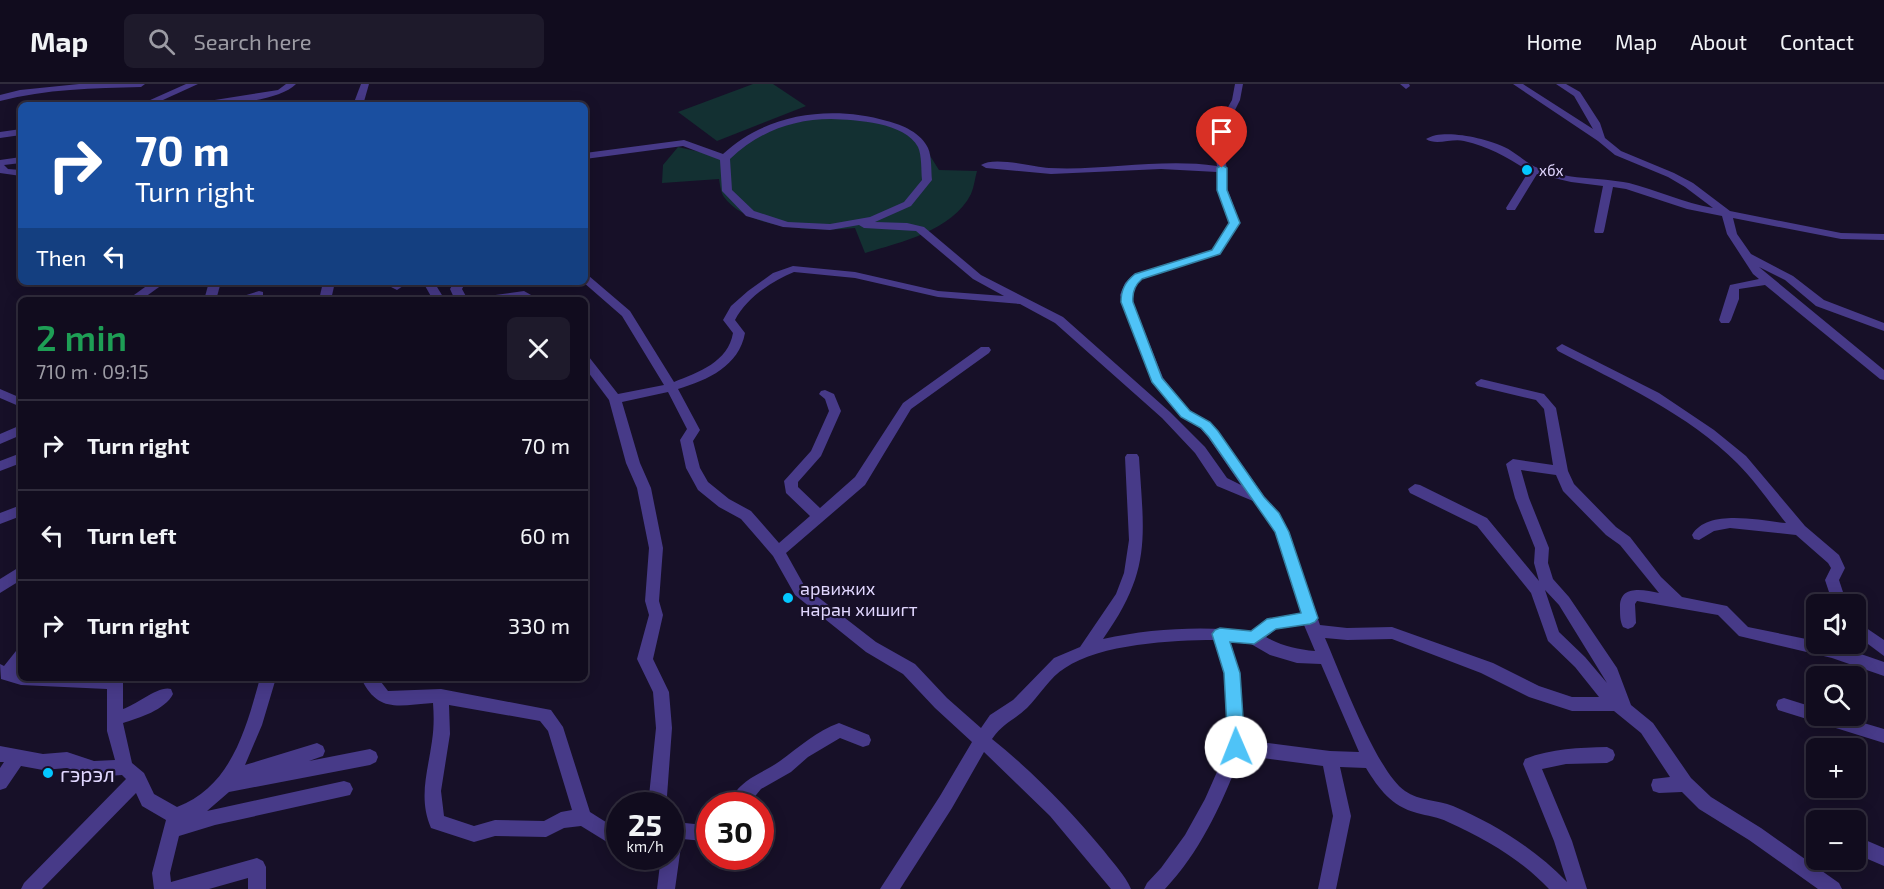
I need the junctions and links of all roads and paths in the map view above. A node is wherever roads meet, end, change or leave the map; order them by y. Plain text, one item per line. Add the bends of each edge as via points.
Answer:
1 (51, 84) edge
2 (141, 84) edge
3 (194, 84) edge
4 (292, 84) edge
5 (365, 84) edge
6 (1239, 84) edge
7 (1517, 84) edge
8 (1560, 84) edge
9 (102, 85) edge
10 (40, 91) junction
11 (0, 98) edge
12 (151, 102) edge
13 (220, 102) edge
14 (360, 102) edge
15 (18, 132) edge
16 (1450, 132) dead end
17 (0, 135) edge
18 (1461, 137) junction
19 (1431, 139) dead end
20 (1601, 139) junction
21 (588, 156) edge
22 (725, 158) junction
23 (18, 161) edge
24 (0, 165) edge
25 (986, 165) dead end
26 (1222, 170) junction
27 (1534, 170) junction
28 (18, 173) edge
29 (1609, 183) junction
30 (1511, 208) dead end
31 (1726, 213) junction
32 (855, 224) junction
33 (1599, 231) dead end
34 (1884, 237) edge
35 (1746, 256) junction
36 (588, 281) edge
37 (1766, 281) junction
38 (156, 285) edge
39 (260, 294) dead end
40 (138, 297) edge
41 (250, 297) edge
42 (508, 297) edge
43 (529, 297) edge
44 (1023, 302) junction
45 (1725, 320) dead end
46 (1884, 327) edge
47 (1562, 348) dead end
48 (985, 350) dead end
49 (588, 364) edge
50 (1884, 376) edge
51 (1481, 383) dead end
52 (672, 387) junction
53 (0, 393) edge
54 (825, 394) dead end
55 (615, 399) junction
56 (18, 401) edge
57 (0, 407) edge
58 (18, 431) edge
59 (0, 439) edge
60 (1132, 457) dead end
61 (18, 459) edge
62 (0, 466) edge
63 (1561, 471) junction
64 (1415, 489) dead end
65 (1259, 500) junction
66 (18, 511) edge
67 (819, 516) junction
68 (0, 519) edge
69 (1800, 530) junction
70 (1699, 535) dead end
71 (778, 552) junction
72 (18, 574) edge
73 (0, 587) edge
74 (1837, 594) edge
75 (1678, 602) junction
76 (1628, 623) dead end
77 (1312, 624) junction
78 (1220, 634) junction
79 (1866, 635) edge
80 (1254, 638) junction
81 (1884, 649) edge
82 (1085, 653) junction
83 (1327, 658) junction
84 (1884, 669) edge
85 (115, 681) edge
86 (267, 681) edge
87 (371, 681) edge
88 (165, 694) dead end
89 (441, 696) junction
90 (1784, 705) dead end
91 (1621, 706) junction
92 (1806, 712) edge
93 (115, 719) junction
94 (1852, 726) edge
95 (1884, 736) edge
96 (863, 740) dead end
97 (982, 740) junction
98 (1236, 747) junction
99 (317, 751) dead end
100 (8, 755) edge
101 (1607, 755) dead end
102 (370, 757) dead end
103 (1330, 759) junction
104 (1371, 760) junction
105 (125, 767) junction
106 (138, 779) junction
107 (227, 781) junction
108 (0, 782) edge
109 (1685, 784) junction
110 (1659, 785) dead end
111 (344, 789) dead end
112 (657, 792) edge
113 (748, 792) edge
114 (583, 817) junction
115 (174, 823) junction
116 (606, 833) edge
117 (1866, 849) edge
118 (1884, 857) edge
119 (668, 870) edge
120 (30, 889) edge
121 (163, 889) edge
122 (175, 889) edge
123 (257, 889) edge
124 (666, 889) edge
125 (889, 889) edge
126 (1122, 889) edge
127 (1153, 889) edge
128 (1327, 889) edge
129 (1561, 889) edge
130 (1578, 889) edge
131 (1833, 889) edge

1 - 10 street
2 - 9 street
3 - 12 street
4 - 13 street via 281,92
5 - 14 street
6 - 26 street via 1236,100 1217,136
7 - 20 street
8 - 20 street via 1582,100
9 - 10 street
10 - 11 street
15 - 17 street
16 - 18 street
18 - 19 street
18 - 27 street via 1499,148
20 - 31 street via 1618,153 1689,185
21 - 22 street via 684,143
22 - 32 street via 723,182 743,209 800,226
22 - 32 street via 761,130 803,118 851,116 902,130 922,145 927,154 930,167 921,192 895,212
23 - 24 street
24 - 28 street via 5,172
25 - 26 street via 1005,163 1057,171 1170,166
26 - 65 street via 1222,190 1235,223 1227,237 1216,252 1135,278 1128,288 1127,302 1157,379 1186,414 1209,429
27 - 29 street
27 - 30 street
29 - 31 street
29 - 33 street
31 - 34 street via 1841,236
31 - 35 street via 1731,234
32 - 44 street via 920,229 966,269
35 - 37 street
35 - 46 street via 1789,278 1820,303
36 - 52 street via 626,314
37 - 45 street via 1734,286
37 - 50 street
38 - 40 street
39 - 41 street
42 - 43 street
44 - 52 street via 938,294 855,275 793,269 777,275 734,311 729,320 739,333 735,350 714,367
44 - 65 street via 1059,320 1080,337 1194,443 1222,482
47 - 69 street via 1656,396 1709,433 1741,459
48 - 67 street via 907,406 860,481
49 - 55 street
51 - 63 street via 1540,396 1546,402
52 - 55 street
52 - 71 street via 694,430 686,440 693,468 704,486 746,515
53 - 56 street
54 - 67 street via 835,411 816,453 791,481 791,489
55 - 112 street via 644,488 656,548 652,601 656,615 645,659 661,692 664,728
56 - 57 street
58 - 59 street
60 - 82 street via 1132,564 1126,588
61 - 62 street
63 - 75 street via 1568,487 1625,541
63 - 91 street via 1513,464 1542,548 1546,582 1564,601 1611,672
64 - 91 street via 1482,522 1538,590 1553,636
65 - 77 street via 1282,532
66 - 68 street
67 - 71 street
69 - 70 street via 1730,523 1710,526
69 - 74 street via 1834,559 1839,568 1832,580
71 - 97 street via 800,591 871,647 909,669
72 - 73 street
75 - 76 street via 1635,594 1627,601
75 - 84 street via 1722,610 1744,632 1832,651
77 - 80 street via 1272,623
77 - 83 street
77 - 91 street via 1347,634 1392,633 1487,668 1534,692 1572,704
78 - 80 street
78 - 82 street via 1122,641
78 - 98 street via 1232,673
79 - 81 street
80 - 83 street via 1275,650
82 - 97 street via 1059,663 1019,705 996,720
83 - 104 street
85 - 93 street
86 - 107 street via 252,727
87 - 89 street via 387,698
88 - 93 street via 141,710
89 - 114 street via 545,715 555,727
89 - 114 street via 442,735 431,790 431,809 437,822 474,834 495,828 546,829 561,820
90 - 92 street
91 - 109 street via 1647,728
93 - 105 street via 118,750
94 - 95 street
96 - 113 street via 839,730 755,783
97 - 125 street
97 - 126 street via 1059,814
98 - 103 street
98 - 127 street via 1210,808 1171,872
99 - 107 street
100 - 105 street via 43,762 66,760 94,768
100 - 108 street
101 - 130 street via 1566,756 1531,764
102 - 107 street
103 - 104 street
103 - 128 street via 1342,816
104 - 129 street via 1399,797 1449,813 1518,850
105 - 106 street
106 - 115 street via 148,800
106 - 120 street
107 - 115 street via 214,797
109 - 110 street
109 - 131 street via 1705,803
111 - 115 street
114 - 116 street
115 - 121 street via 161,873
117 - 118 street
119 - 124 street
122 - 123 street via 257,867

